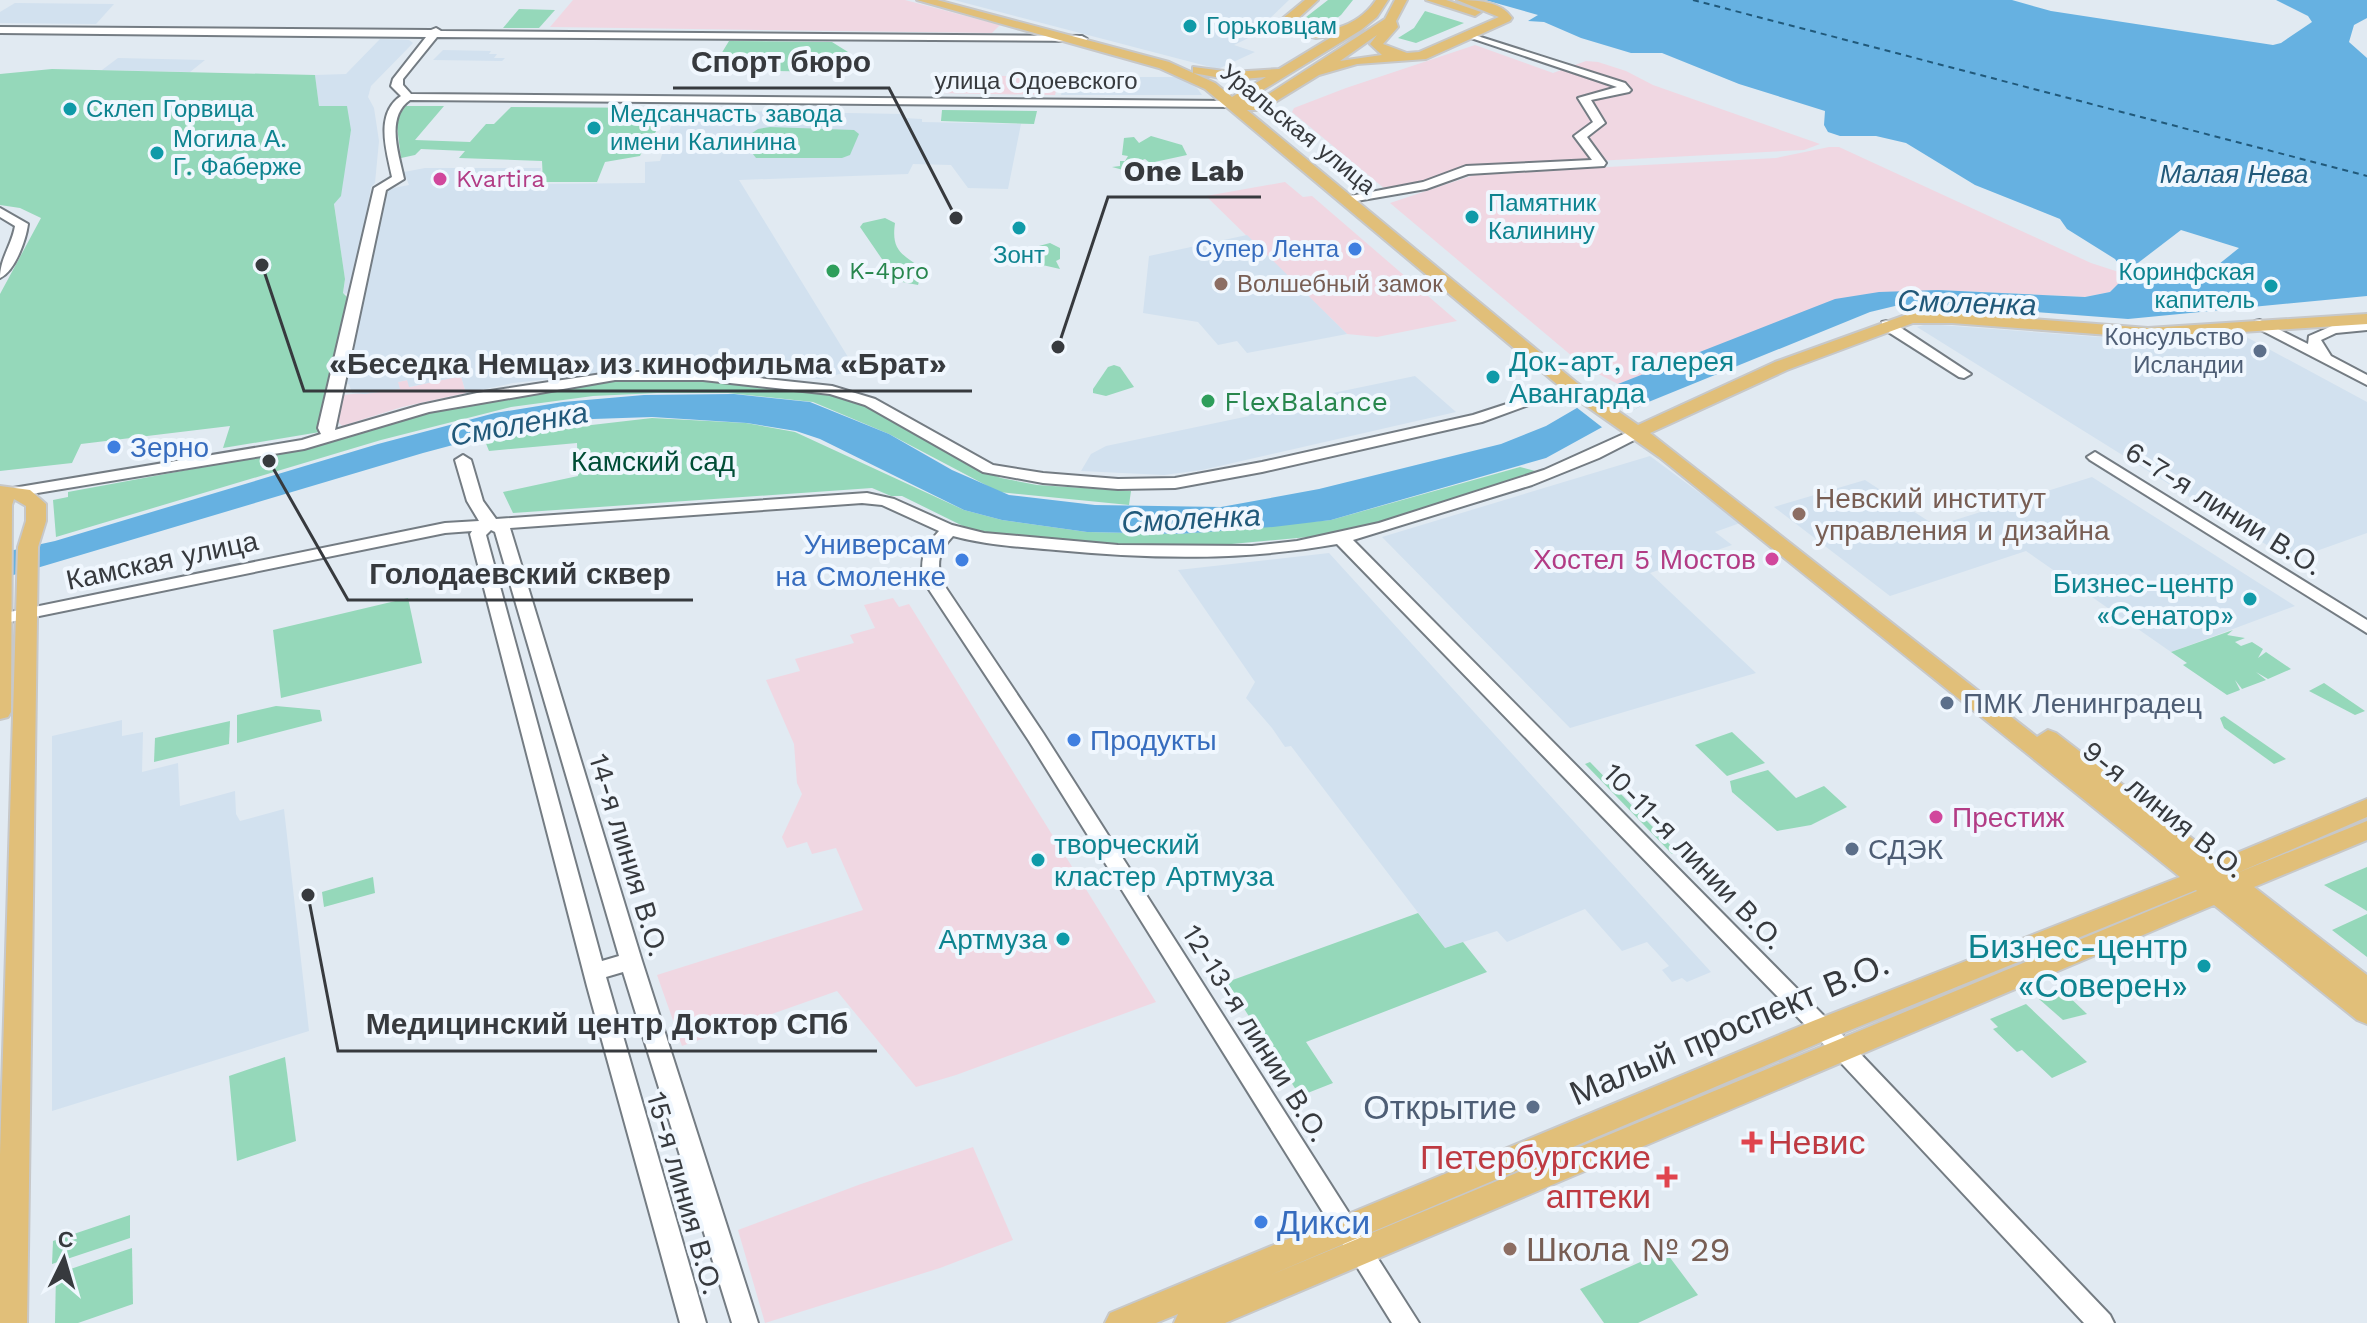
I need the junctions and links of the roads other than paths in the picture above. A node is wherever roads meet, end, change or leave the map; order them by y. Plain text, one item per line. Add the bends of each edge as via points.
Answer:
1 (923, 0) edge
2 (937, 0) edge
3 (1302, 0) edge
4 (1312, 0) edge
5 (1382, 0) edge
6 (1401, 0) edge
7 (1432, 0) edge
8 (1463, 0) edge
9 (1390, 21) junction
10 (1357, 27) junction
11 (0, 28) edge
12 (435, 32) junction
13 (1029, 33) junction
14 (1472, 35) junction
15 (1078, 40) junction
16 (1291, 67) junction
17 (1198, 70) junction
18 (1314, 72) junction
19 (408, 97) junction
20 (1237, 100) junction
21 (1257, 107) junction
22 (1358, 199) junction
23 (0, 212) edge
24 (0, 274) edge
25 (2367, 323) edge
26 (2260, 324) junction
27 (1887, 325) junction
28 (2329, 361) junction
29 (1964, 374) dead end
30 (2367, 381) edge
31 (1571, 387) junction
32 (1594, 397) junction
33 (1633, 423) junction
34 (330, 436) junction
35 (2095, 457) dead end
36 (463, 460) dead end
37 (3, 493) edge
38 (487, 524) junction
39 (949, 530) junction
40 (1341, 538) junction
41 (1, 579) edge
42 (10, 617) edge
43 (2367, 628) edge
44 (555, 708) junction
45 (0, 712) edge
46 (527, 716) junction
47 (2367, 807) edge
48 (2367, 830) edge
49 (2218, 883) junction
50 (631, 961) junction
51 (595, 972) junction
52 (2367, 990) edge
53 (2367, 1013) edge
54 (1832, 1039) junction
55 (1354, 1240) junction
56 (11, 1323) edge
57 (693, 1323) edge
58 (745, 1323) edge
59 (1121, 1323) edge
60 (1190, 1323) edge
61 (1406, 1323) edge
62 (2101, 1323) edge

1 - 13 main road, Уральская улица
2 - 15 main road, Уральская улица
3 - 16 main road via 1277,25 1300,45
4 - 10 main road via 1286,22 1288,27 1316,34
5 - 10 main road
6 - 9 main road
7 - 9 main road via 1485,17 1478,25 1404,54 1383,51 1376,44 1392,27
8 - 14 main road via 1506,18
9 - 18 main road
10 - 16 main road
11 - 12 street
12 - 13 street
12 - 15 street
12 - 19 street via 398,79 397,86
13 - 15 main road, Уральская улица
14 - 18 main road via 1421,56 1356,60
14 - 22 street via 1625,88 1584,98 1599,123 1580,136 1600,163 1466,170 1426,185
15 - 17 main road, Уральская улица
15 - 20 main road, Уральская улица via 1186,73
16 - 17 main road via 1243,77
16 - 20 main road
17 - 20 main road, Уральская улица via 1224,82
18 - 21 main road
19 - 20 street, улица Одоевского
19 - 34 street via 395,105 390,118 398,179 380,188 326,428
20 - 21 main road, улица Одоевского
20 - 22 main road, Уральская улица
21 - 22 main road, Уральская улица
22 - 31 main road, Уральская улица
22 - 32 main road, Уральская улица
23 - 24 street via 22,224
25 - 26 main road
25 - 28 street via 2314,339
26 - 27 main road via 2148,333 1937,317
26 - 28 street
27 - 29 street
27 - 33 main road
28 - 30 street
31 - 32 main road, Уральская улица
31 - 34 street via 1477,419 1201,479 1154,484 1079,482 989,469 852,395 703,376 627,375 541,385 426,408
32 - 33 main road
33 - 40 street, Камская улица via 1541,476
33 - 49 main road via 1679,447
34 - 37 street via 256,453
35 - 43 street, 6-7-я линии В.О.
36 - 38 street, 14-я линия В.О.
37 - 41 main road
37 - 42 main road via 23,494 36,504 28,559
38 - 39 street, Камская улица via 860,498 888,502
38 - 42 street, Камская улица via 445,528
38 - 44 street, 14-я линия В.О. via 502,529
38 - 46 street, 15-я линия В.О. via 478,534
39 - 40 street, Камская улица via 1004,540 1179,553 1237,552
39 - 55 street, 12-13-я линии В.О. via 928,557 933,582
40 - 54 street, 10-11-я линии В.О.
41 - 42 main road
42 - 45 main road
42 - 56 main road
44 - 46 street
44 - 50 street, 14-я линия В.О.
46 - 51 street, 15-я линия В.О.
47 - 49 main road, Малый проспект В.О.
48 - 49 main road, Малый проспект В.О.
49 - 52 main road
49 - 53 main road, 9-я линия В.О.
49 - 54 main road, Малый проспект В.О.
50 - 51 street
50 - 58 street, 14-я линия В.О.
51 - 57 street, 15-я линия В.О.
54 - 55 main road, Малый проспект В.О.
54 - 62 street, 10-11-я линии В.О.
55 - 59 main road, Малый проспект В.О.
55 - 60 main road, Малый проспект В.О.
55 - 61 street, 12-13-я линии В.О.

